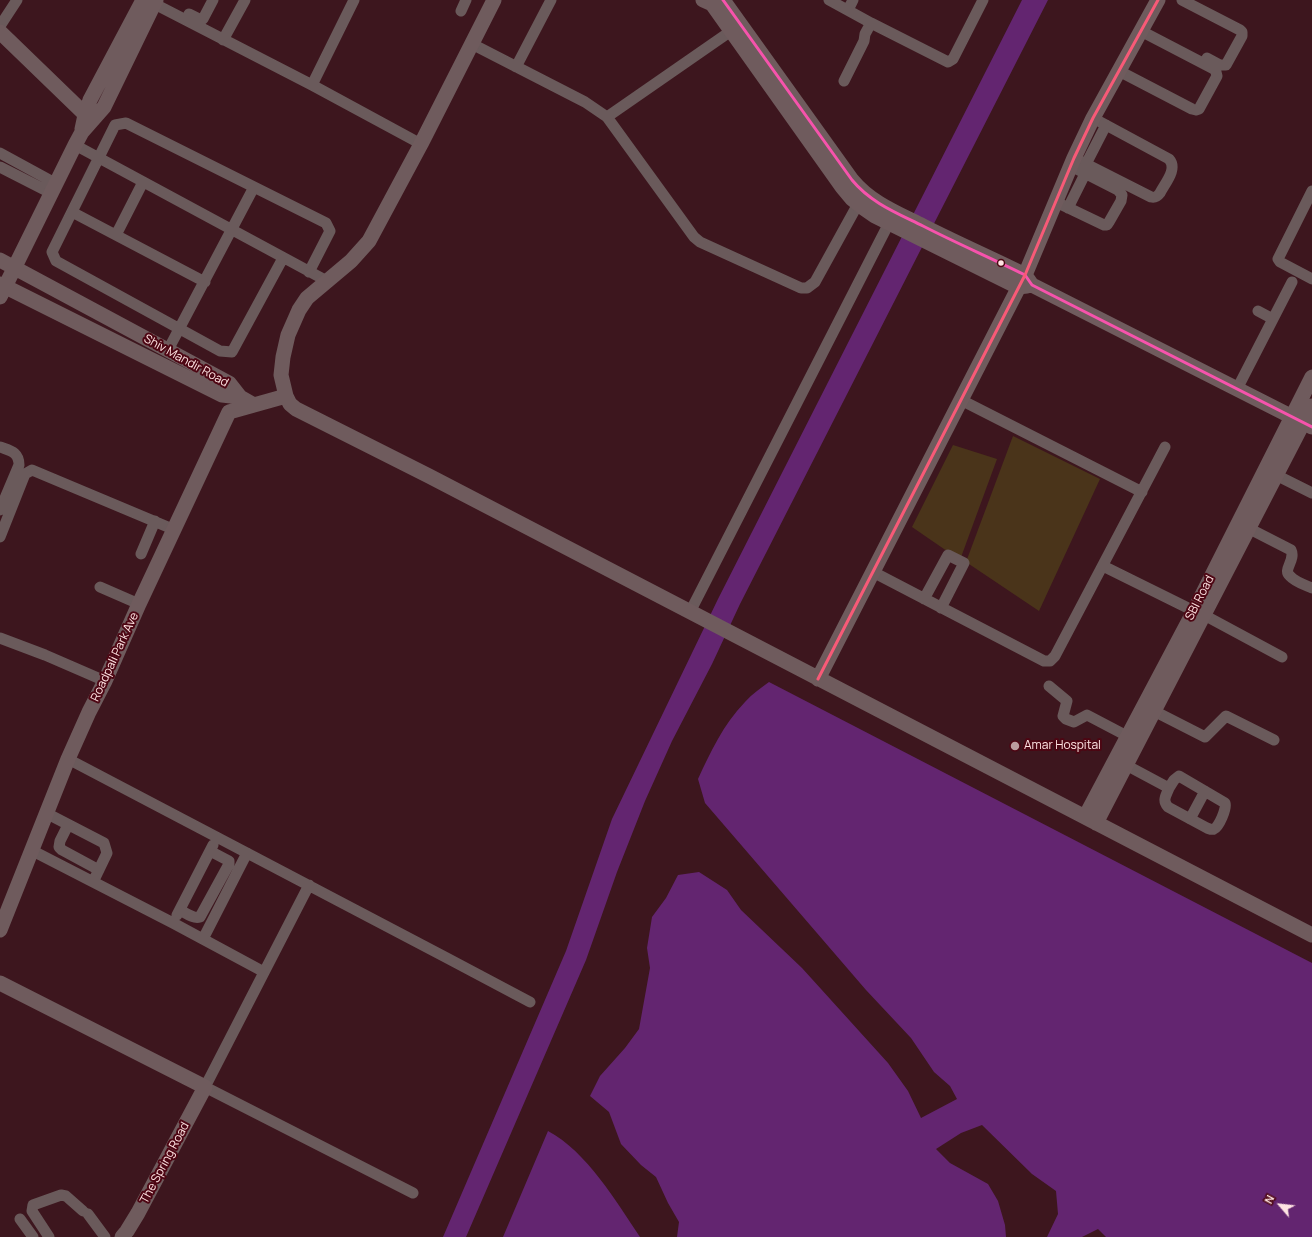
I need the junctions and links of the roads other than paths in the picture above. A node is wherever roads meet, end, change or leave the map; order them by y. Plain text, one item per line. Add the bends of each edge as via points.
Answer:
1 (17, 0) edge
2 (213, 0) edge
3 (244, 0) edge
4 (354, 0) edge
5 (466, 0) edge
6 (494, 0) edge
7 (551, 0) edge
8 (829, 0) edge
9 (854, 0) edge
10 (983, 0) edge
11 (1158, 0) edge
12 (1182, 0) edge
13 (152, 1) edge
14 (713, 1) edge
15 (848, 10) junction
16 (461, 11) dead end
17 (871, 23) junction
18 (0, 26) edge
19 (1143, 28) junction
20 (730, 31) junction
21 (0, 32) edge
22 (223, 40) junction
23 (472, 44) junction
24 (516, 67) junction
25 (1119, 71) junction
26 (844, 81) dead end
27 (312, 85) junction
28 (607, 117) junction
29 (1100, 122) junction
30 (83, 128) junction
31 (421, 144) junction
32 (0, 153) edge
33 (99, 158) junction
34 (1079, 166) junction
35 (0, 167) edge
36 (143, 182) junction
37 (254, 187) junction
38 (53, 188) junction
39 (1312, 192) edge
40 (858, 204) junction
41 (1062, 205) junction
42 (874, 208) junction
43 (72, 212) junction
44 (895, 221) junction
45 (232, 230) junction
46 (116, 235) junction
47 (283, 258) junction
48 (0, 260) edge
49 (14, 268) junction
50 (309, 272) junction
51 (1311, 277) edge
52 (326, 281) junction
53 (205, 282) junction
54 (1025, 282) junction
55 (1292, 282) dead end
56 (2, 289) edge
57 (1258, 311) dead end
58 (1273, 319) junction
59 (180, 329) junction
60 (168, 350) junction
61 (1312, 377) edge
62 (1237, 389) junction
63 (286, 396) junction
64 (240, 397) junction
65 (961, 400) junction
66 (254, 406) junction
67 (1312, 406) edge
68 (1303, 422) edge
69 (0, 447) edge
70 (1165, 447) dead end
71 (1276, 475) junction
72 (1142, 492) junction
73 (1312, 493) edge
74 (0, 510) edge
75 (155, 522) junction
76 (1248, 528) junction
77 (175, 530) junction
78 (0, 537) edge
79 (141, 554) dead end
80 (1103, 566) junction
81 (873, 572) junction
82 (931, 586) junction
83 (100, 587) dead end
84 (1312, 588) edge
85 (948, 595) junction
86 (924, 599) junction
87 (140, 604) junction
88 (941, 608) junction
89 (1199, 613) junction
90 (693, 614) junction
91 (0, 638) edge
92 (1282, 656) dead end
93 (818, 679) junction
94 (105, 682) junction
95 (1048, 686) dead end
96 (1154, 711) junction
97 (1127, 736) junction
98 (1274, 740) dead end
99 (68, 759) junction
100 (1126, 765) junction
101 (1169, 788) junction
102 (1205, 791) junction
103 (46, 813) junction
104 (1190, 819) junction
105 (1090, 820) junction
106 (68, 825) junction
107 (217, 837) junction
108 (31, 850) junction
109 (210, 851) junction
110 (247, 853) junction
111 (99, 870) junction
112 (93, 882) junction
113 (309, 886) junction
114 (180, 910) junction
115 (173, 923) junction
116 (0, 930) edge
117 (1312, 936) edge
118 (203, 939) junction
119 (264, 972) junction
120 (0, 983) edge
121 (530, 1002) dead end
122 (205, 1087) junction
123 (413, 1193) dead end
124 (20, 1219) dead end
125 (33, 1237) edge
126 (49, 1237) edge
127 (105, 1237) edge
128 (122, 1237) edge

1 - 18 street
2 - 13 street via 201,20
3 - 22 street
4 - 27 street
5 - 16 street
6 - 23 street
7 - 24 street
8 - 15 street
9 - 15 street
10 - 17 street via 954,59 948,62
11 - 19 street
12 - 19 street via 1242,32 1226,65 1220,65
13 - 22 street
13 - 30 street via 104,107
14 - 20 street
14 - 42 street
15 - 17 street
17 - 26 street
19 - 25 street
19 - 25 street via 1214,69 1217,76 1196,110
20 - 28 street
20 - 40 street via 842,187
21 - 30 street
22 - 27 street
23 - 24 street
23 - 31 street
24 - 28 street via 585,102
25 - 29 street
27 - 31 street
28 - 40 street via 694,237 800,288 807,288 815,282
29 - 34 street
29 - 34 street via 1169,159 1172,169 1160,193 1154,198
30 - 33 street
30 - 38 street
31 - 52 street via 368,240 352,261
32 - 38 street
33 - 36 street
33 - 37 street via 115,125 126,123
33 - 43 street
34 - 41 street
34 - 41 street via 1118,190 1122,195 1121,201 1107,225
35 - 38 street
36 - 45 street
36 - 46 street
37 - 45 street
37 - 50 street via 326,223 330,232
38 - 49 street
39 - 51 street via 1278,257 1280,262
40 - 42 street
41 - 54 street
42 - 44 street
43 - 46 street
43 - 59 street via 52,252 56,261
44 - 54 street
44 - 90 street
45 - 47 street
45 - 53 street
46 - 53 street
47 - 50 street
47 - 59 street via 232,352 220,351
48 - 49 street, Shiv Mandir Road
49 - 56 street
49 - 60 street, Shiv Mandir Road
50 - 52 street
52 - 63 street via 307,298 288,335 281,376
53 - 59 street
54 - 62 street
54 - 65 street
55 - 58 street
56 - 64 street, Shiv Mandir Road via 222,395
57 - 58 street
58 - 62 street
59 - 60 street
60 - 64 street, Shiv Mandir Road via 229,383
61 - 68 street, SBI Road
62 - 68 street
63 - 66 street
63 - 90 street via 296,409
64 - 66 street
65 - 72 street
65 - 81 street
66 - 77 street, Roadpali Park Ave via 229,412
67 - 68 street, SBI Road
68 - 71 street, SBI Road
68 - 89 street, SBI Road
69 - 74 street via 16,454 19,459 19,466
70 - 72 street
71 - 73 street
71 - 76 street, SBI Road
72 - 80 street
75 - 77 street
75 - 78 street via 32,470 25,474
75 - 79 street
76 - 84 street via 1292,550 1287,574
76 - 89 street, SBI Road
77 - 87 street, Roadpali Park Ave
80 - 88 street via 1050,661 1044,661
80 - 89 street
81 - 86 street
81 - 93 street
82 - 85 street
82 - 85 street via 948,555 964,563
82 - 86 street
83 - 87 street
85 - 88 street
86 - 88 street
87 - 94 street, Roadpali Park Ave
89 - 92 street
89 - 96 street, SBI Road
89 - 97 street, SBI Road
90 - 93 street
91 - 94 street
93 - 105 street
94 - 99 street, Roadpali Park Ave
95 - 97 street via 1067,701 1063,716 1066,719 1074,722 1087,715
96 - 98 street via 1205,737 1226,716
96 - 100 street, SBI Road
97 - 105 street, SBI Road
99 - 103 street, Roadpali Park Ave
99 - 107 street
100 - 101 street
100 - 105 street, SBI Road
101 - 102 street via 1179,776
101 - 104 street via 1164,799 1165,804
102 - 104 street
102 - 104 street via 1226,806 1216,828 1207,828
103 - 106 street
103 - 108 street, Roadpali Park Ave
105 - 117 street
106 - 111 street via 104,843 107,853
106 - 111 street via 60,841 62,850
107 - 109 street
107 - 110 street
108 - 112 street
108 - 116 street, Roadpali Park Ave
109 - 114 street
109 - 114 street via 229,861 229,864 200,917 192,917
110 - 113 street
110 - 118 street
111 - 112 street
112 - 115 street
113 - 119 street
113 - 121 street
114 - 115 street
115 - 118 street
118 - 119 street
119 - 122 street
120 - 122 street
122 - 123 street
122 - 128 street, The Spring Road via 138,1213
124 - 125 street
126 - 127 street via 32,1211 33,1205 61,1195 66,1196 86,1213

